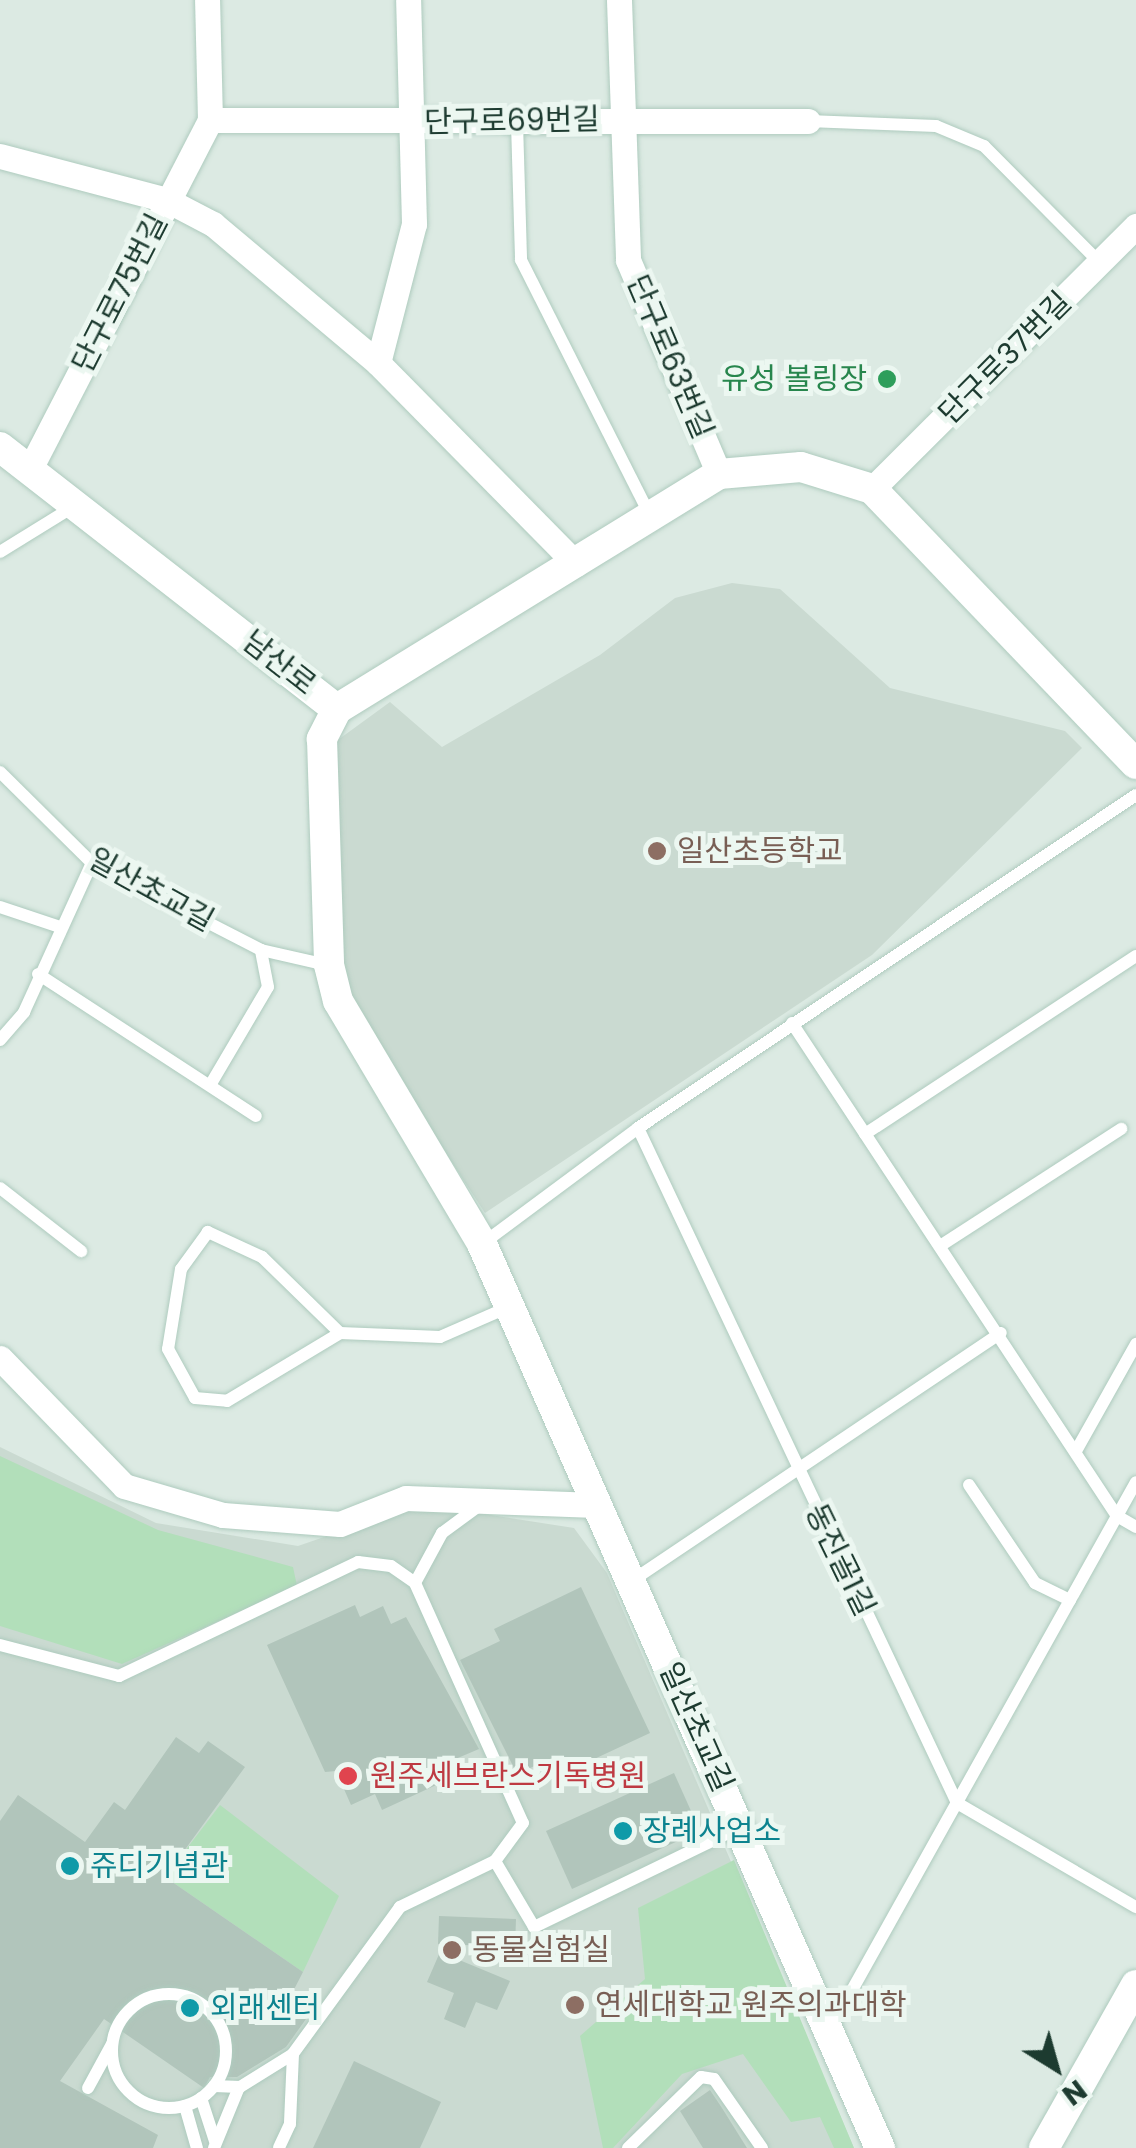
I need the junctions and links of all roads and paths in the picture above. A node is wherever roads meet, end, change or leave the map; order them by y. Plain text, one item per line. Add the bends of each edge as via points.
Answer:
1 (207, 0) edge
2 (408, 0) edge
3 (619, 0) edge
4 (617, 119) junction
5 (210, 120) junction
6 (808, 120) joint
7 (407, 122) junction
8 (517, 123) junction
9 (0, 156) edge
10 (168, 200) junction
11 (1136, 226) edge
12 (1100, 262) junction
13 (378, 363) junction
14 (0, 447) edge
15 (30, 467) junction
16 (719, 474) junction
17 (872, 490) junction
18 (79, 504) junction
19 (650, 516) junction
20 (0, 552) edge
21 (576, 564) junction
22 (337, 709) junction
23 (1136, 764) edge
24 (0, 772) edge
25 (1136, 795) edge
26 (92, 862) junction
27 (0, 907) edge
28 (56, 926) junction
29 (261, 950) junction
30 (1136, 956) edge
31 (328, 965) junction
32 (38, 974) junction
33 (792, 1023) junction
34 (0, 1040) edge
35 (212, 1082) junction
36 (256, 1116) dead end
37 (638, 1128) junction
38 (1121, 1129) dead end
39 (865, 1134) junction
40 (0, 1188) edge
41 (482, 1244) junction
42 (940, 1246) junction
43 (80, 1251) dead end
44 (510, 1307) junction
45 (340, 1332) junction
46 (1001, 1334) junction
47 (1136, 1344) edge
48 (0, 1358) edge
49 (1076, 1451) junction
50 (798, 1472) junction
51 (1136, 1482) edge
52 (969, 1486) dead end
53 (480, 1505) junction
54 (596, 1505) junction
55 (1117, 1516) junction
56 (1136, 1527) edge
57 (630, 1582) junction
58 (414, 1583) junction
59 (1070, 1600) junction
60 (0, 1645) edge
61 (957, 1803) junction
62 (741, 1827) junction
63 (495, 1861) junction
64 (1136, 1908) edge
65 (1136, 1985) edge
66 (830, 2028) junction
67 (112, 2044) junction
68 (293, 2054) junction
69 (118, 2076) junction
70 (214, 2086) junction
71 (240, 2087) junction
72 (201, 2098) junction
73 (185, 2106) junction
74 (197, 2148) edge
75 (214, 2148) edge
76 (278, 2148) edge
77 (628, 2148) edge
78 (762, 2148) edge
79 (880, 2148) edge
80 (1044, 2148) edge

1 - 5 street, 단구로75번길
2 - 7 street, 단구로69번길
3 - 4 street, 단구로63번길
4 - 6 street
4 - 8 street, 단구로69번길
4 - 16 street, 단구로63번길 via 628,260
5 - 7 street
5 - 10 street, 단구로75번길
6 - 12 lane via 936,126 984,146
7 - 8 street, 단구로69번길
7 - 13 street, 단구로69번길 via 414,224
8 - 19 lane via 521,260
9 - 10 street
10 - 13 street via 212,224
10 - 15 street, 단구로75번길
11 - 12 street, 단구로37번길
12 - 17 street, 단구로37번길
13 - 21 street
14 - 15 street, 남산로
15 - 18 street, 남산로
16 - 17 street, 남산로 via 801,467
16 - 19 street, 남산로
17 - 23 street, 남산로
18 - 20 lane
18 - 22 street, 남산로
19 - 21 street, 남산로
21 - 22 street, 남산로
22 - 31 street, 일산초교길 via 322,738
24 - 26 lane, 일산초교길
25 - 33 lane
26 - 28 lane
26 - 29 lane, 일산초교길
27 - 28 lane
28 - 32 lane
29 - 31 lane, 일산초교길
29 - 35 lane via 268,986
30 - 39 lane
31 - 41 street, 일산초교길 via 338,1001
32 - 34 lane
32 - 35 lane
33 - 37 lane
33 - 39 lane
35 - 36 lane
37 - 41 lane
37 - 50 lane, 동진골1길
38 - 42 lane
39 - 42 lane
40 - 43 lane
41 - 44 street, 일산초교길
42 - 46 lane
44 - 45 lane via 440,1337
44 - 54 street, 일산초교길
45 - 45 lane via 227,1401 196,1398 168,1349 181,1270 208,1232 262,1257
46 - 49 lane
46 - 50 lane
47 - 49 lane
48 - 53 street via 124,1486 285,1523 340,1524 406,1498
49 - 55 lane
50 - 57 lane
50 - 61 lane, 동진골1길
51 - 55 lane
52 - 59 lane via 1035,1584
53 - 54 street
53 - 58 lane via 442,1533
54 - 57 street, 일산초교길
55 - 56 lane
55 - 59 lane
57 - 62 street, 일산초교길
58 - 60 lane via 391,1566 358,1562 120,1676
58 - 63 lane via 523,1823
59 - 61 lane
61 - 64 lane
61 - 66 lane
62 - 63 lane via 534,1927
62 - 66 street, 일산초교길
63 - 68 lane via 400,1908
65 - 80 street
66 - 79 street, 일산초교길
67 - 69 lane
67 - 69 lane via 88,2088 106,2072
67 - 70 lane via 142,2000 198,2001 226,2050
68 - 71 lane
68 - 76 lane via 290,2124
69 - 73 lane via 150,2105
70 - 71 lane
70 - 72 lane
71 - 75 lane
72 - 73 lane
72 - 75 lane via 214,2120
73 - 74 lane
77 - 78 lane via 701,2077 714,2080

